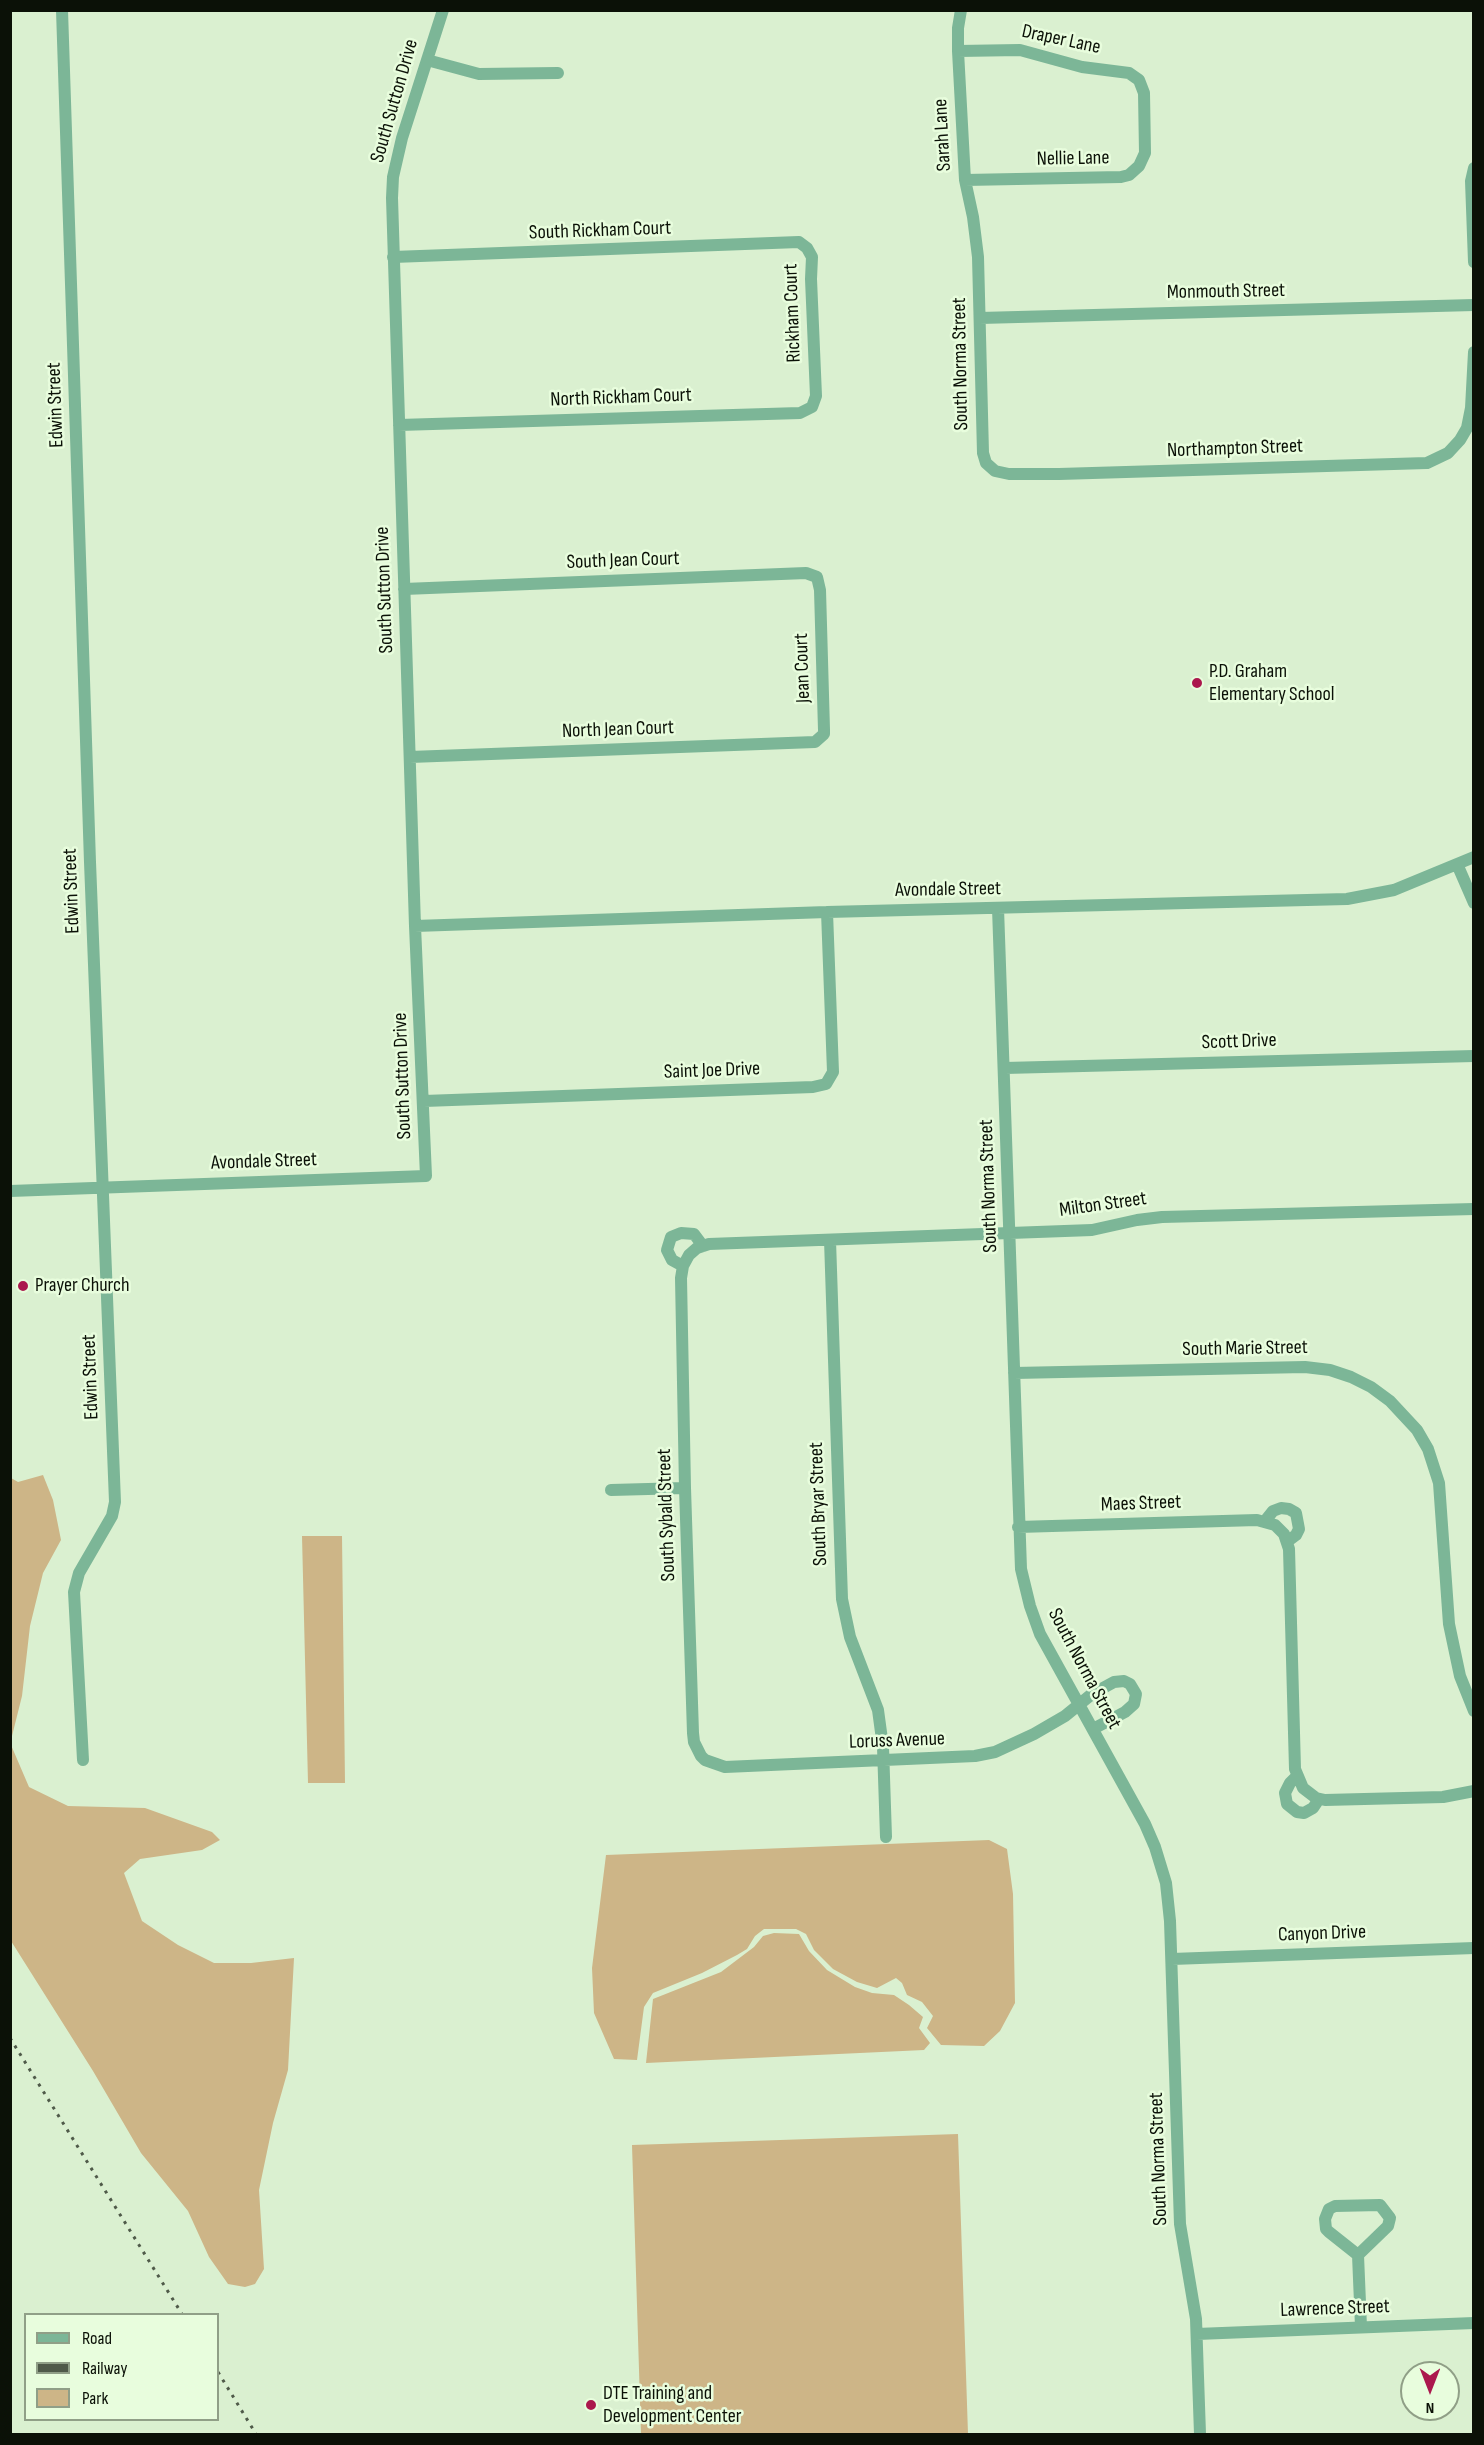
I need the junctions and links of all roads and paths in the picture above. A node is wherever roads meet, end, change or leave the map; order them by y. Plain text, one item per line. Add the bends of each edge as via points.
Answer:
1 (62, 10) edge
2 (443, 10) edge
3 (961, 10) edge
4 (958, 51) junction
5 (427, 60) junction
6 (558, 73) dead end
7 (1144, 93) joint
8 (1473, 168) edge
9 (965, 180) junction
10 (807, 248) joint
11 (393, 257) junction
12 (978, 257) joint
13 (1473, 262) edge
14 (1473, 305) edge
15 (980, 318) junction
16 (1473, 352) edge
17 (814, 377) joint
18 (399, 425) junction
19 (991, 468) joint
20 (404, 589) junction
21 (820, 601) joint
22 (824, 734) joint
23 (410, 757) junction
24 (1473, 857) edge
25 (1457, 864) junction
26 (1473, 903) edge
27 (998, 908) junction
28 (827, 912) junction
29 (415, 926) junction
30 (1473, 1056) edge
31 (1005, 1068) junction
32 (424, 1101) junction
33 (426, 1176) joint
34 (103, 1188) junction
35 (10, 1191) edge
36 (1473, 1209) edge
37 (1010, 1234) junction
38 (831, 1240) junction
39 (703, 1246) junction
40 (686, 1260) junction
41 (1014, 1373) junction
42 (685, 1488) junction
43 (611, 1490) dead end
44 (1265, 1521) junction
45 (1018, 1527) junction
46 (1288, 1541) junction
47 (1079, 1705) junction
48 (1473, 1712) edge
49 (1093, 1729) junction
50 (83, 1760) dead end
51 (705, 1760) joint
52 (884, 1761) junction
53 (1297, 1776) junction
54 (1473, 1791) edge
55 (1319, 1799) junction
56 (886, 1837) dead end
57 (1473, 1948) edge
58 (1172, 1959) junction
59 (1358, 2255) junction
60 (1473, 2323) edge
61 (1361, 2327) junction
62 (1197, 2334) junction
63 (1200, 2434) edge

1 - 34 street, Edwin Street
2 - 5 street, South Sutton Drive
3 - 4 street, Sarah Lane
4 - 7 street, Draper Lane via 1020,50 1082,67 1129,73 1139,80
4 - 9 street, Sarah Lane
5 - 6 street via 479,74
5 - 11 street, South Sutton Drive via 393,177
7 - 9 street, Nellie Lane via 1145,153 1129,175
8 - 13 street
9 - 12 street, Sarah Lane
10 - 11 street, South Rickham Court via 793,242
10 - 17 street, Rickham Court via 812,257
11 - 18 street, South Sutton Drive
12 - 15 street, South Norma Street
14 - 15 street, Monmouth Street
15 - 19 street, South Norma Street via 983,453
16 - 19 street, Northampton Street via 1467,428 1448,453 1419,464 1009,474
17 - 18 street, North Rickham Court via 816,401 800,413
18 - 20 street, South Sutton Drive
20 - 21 street, South Jean Court via 806,573 817,577
20 - 23 street, South Sutton Drive
21 - 22 street, Jean Court
22 - 23 street, North Jean Court via 810,743
23 - 29 street, South Sutton Drive
24 - 25 street, Avondale Street
25 - 26 street
25 - 27 street, Avondale Street via 1394,890 1347,899
27 - 28 street, Avondale Street
27 - 31 street, South Norma Street
28 - 29 street, Avondale Street
28 - 32 street, Saint Joe Drive via 833,1072 826,1084
29 - 32 street, South Sutton Drive
30 - 31 street, Scott Drive
31 - 37 street, South Norma Street
32 - 33 street, South Sutton Drive
33 - 34 street, Avondale Street
34 - 35 street, Avondale Street
34 - 50 street, Edwin Street via 115,1502 112,1516 79,1573 74,1592
36 - 37 street, Milton Street via 1162,1217 1092,1230
37 - 38 street, Milton Street
37 - 41 street, South Norma Street
38 - 39 street, Milton Street
38 - 52 street, South Bryar Street via 842,1599 850,1637 878,1710
39 - 40 street
39 - 40 street, Milton Street via 694,1234 681,1233 671,1238 667,1250 672,1260
40 - 42 street, South Sybald Street via 681,1278
41 - 45 street, South Norma Street
41 - 48 street, South Marie Street via 1305,1366 1351,1377 1390,1401 1417,1430 1439,1483 1449,1624 1460,1676
42 - 43 street
42 - 51 street, South Sybald Street via 693,1733 697,1750
44 - 45 street, Maes Street
44 - 46 street via 1280,1529
44 - 46 street, Maes Street via 1273,1510 1289,1509 1296,1513 1299,1529
45 - 47 street, South Norma Street via 1021,1569 1030,1606 1044,1643
46 - 53 street, Maes Street
47 - 49 street, South Norma Street
47 - 49 street, Loruss Avenue via 1114,1682 1127,1682 1134,1689 1137,1698 1132,1707
47 - 52 street, Loruss Avenue via 1034,1734 995,1752 960,1758
49 - 58 street, South Norma Street via 1145,1824 1161,1863 1169,1902
51 - 52 street, Loruss Avenue via 724,1767
52 - 56 street, South Bryar Street
53 - 55 street via 1307,1792
53 - 55 street, Maes Street via 1285,1792 1287,1804 1304,1813
54 - 55 street, Maes Street via 1443,1797
57 - 58 street, Canyon Drive
58 - 62 street, South Norma Street via 1180,2224
59 - 59 street via 1388,2226 1390,2218 1380,2205 1335,2206 1326,2215 1326,2229
59 - 61 street
60 - 61 street, Lawrence Street
61 - 62 street, Lawrence Street
62 - 63 street, South Norma Street

